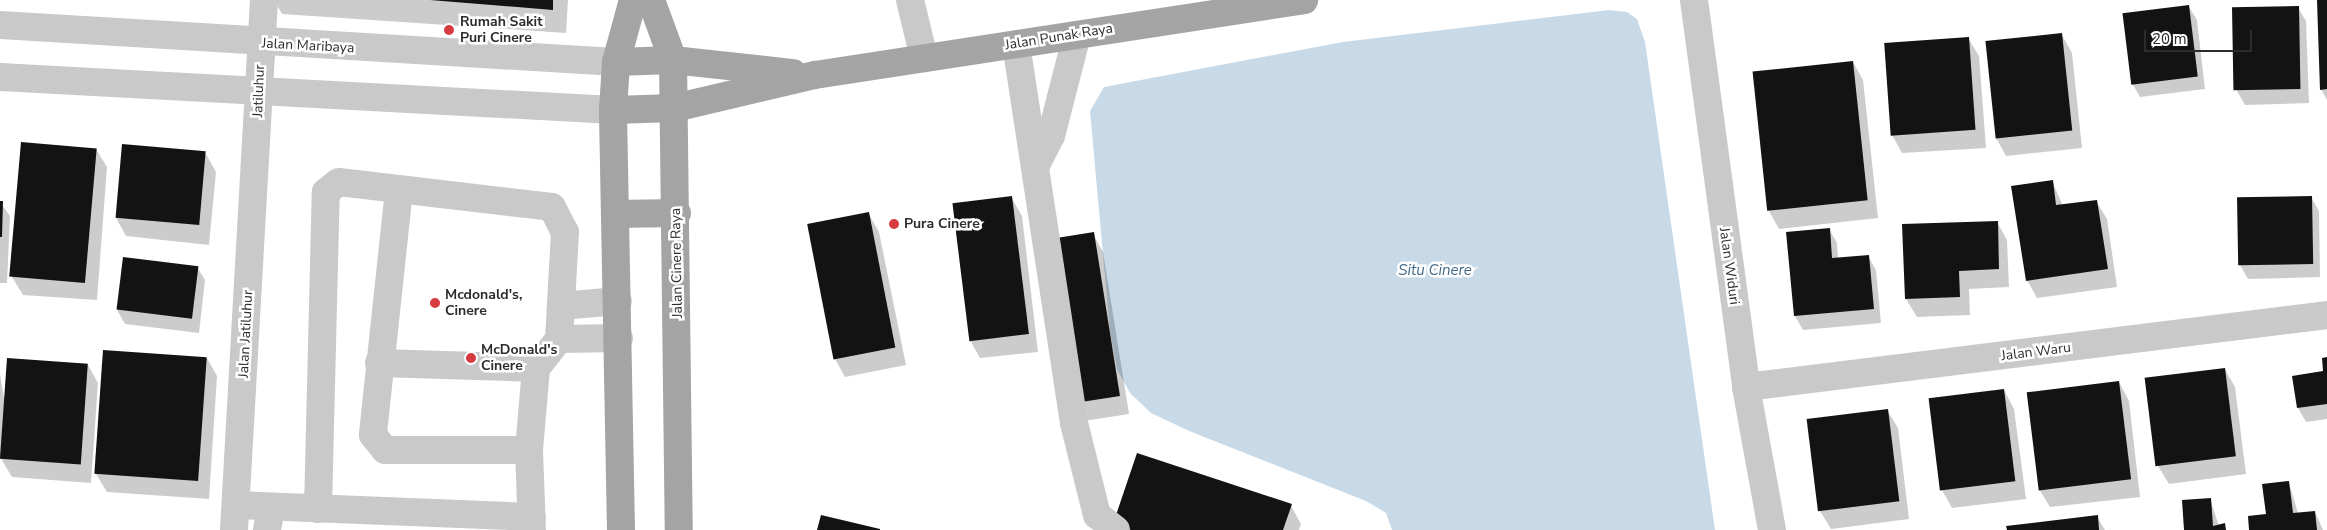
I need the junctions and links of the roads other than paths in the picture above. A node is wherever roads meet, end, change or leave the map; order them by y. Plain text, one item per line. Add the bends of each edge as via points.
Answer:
1 (264, 0) edge
2 (633, 0) edge
3 (651, 0) edge
4 (910, 0) edge
5 (1304, 0) edge
6 (1694, 0) edge
7 (0, 25) edge
8 (1077, 34) junction
9 (261, 44) junction
10 (1016, 44) junction
11 (924, 58) junction
12 (673, 60) junction
13 (616, 62) junction
14 (815, 75) junction
15 (0, 77) edge
16 (258, 93) junction
17 (674, 108) junction
18 (613, 110) junction
19 (258, 139) joint
20 (1035, 167) junction
21 (399, 190) junction
22 (677, 213) junction
23 (616, 214) junction
24 (618, 301) junction
25 (561, 306) junction
26 (2327, 315) edge
27 (620, 338) junction
28 (559, 339) junction
29 (379, 363) junction
30 (536, 368) junction
31 (1746, 387) junction
32 (529, 450) junction
33 (318, 509) junction
34 (235, 518) edge
35 (269, 519) edge
36 (430, 521) edge
37 (532, 523) edge
38 (621, 530) edge
39 (679, 530) edge
40 (1116, 530) edge
41 (1772, 530) edge

1 - 9 street
2 - 13 main road
3 - 12 main road, Jalan Cinere Raya
4 - 11 street
5 - 8 main road, Jalan Punak Raya
6 - 31 street, Jalan Widuri
7 - 9 street, Jalan Maribaya
8 - 10 main road, Jalan Punak Raya
8 - 20 street via 1051,136
9 - 13 street, Jalan Maribaya
9 - 16 street, Jatiluhur
10 - 11 main road, Jalan Punak Raya
10 - 20 street
11 - 14 main road, Jalan Punak Raya
12 - 13 main road, Jalan Punak Raya
12 - 14 main road, Jalan Punak Raya
12 - 17 main road, Jalan Cinere Raya
13 - 18 main road
14 - 17 main road, Jalan Punak Raya
15 - 16 street
16 - 18 street
16 - 19 street, Jatiluhur
17 - 18 main road, Jalan Punak Raya
17 - 22 main road, Jalan Cinere Raya
18 - 23 main road
19 - 34 street, Jalan Jatiluhur
20 - 40 street via 1074,423 1090,497 1097,515
21 - 25 street via 552,206 565,232
21 - 29 street
21 - 33 street via 339,182 326,192
22 - 23 main road
22 - 39 main road, Jalan Cinere Raya
23 - 24 main road
24 - 25 street
24 - 27 main road
25 - 28 street
26 - 31 street, Jalan Waru
27 - 28 street
27 - 38 main road
28 - 30 street
29 - 30 street
29 - 32 street via 373,435 385,450
30 - 32 street
31 - 41 street, Jalan Widuri
32 - 37 street
33 - 35 street
33 - 36 street
34 - 35 street
36 - 37 street

